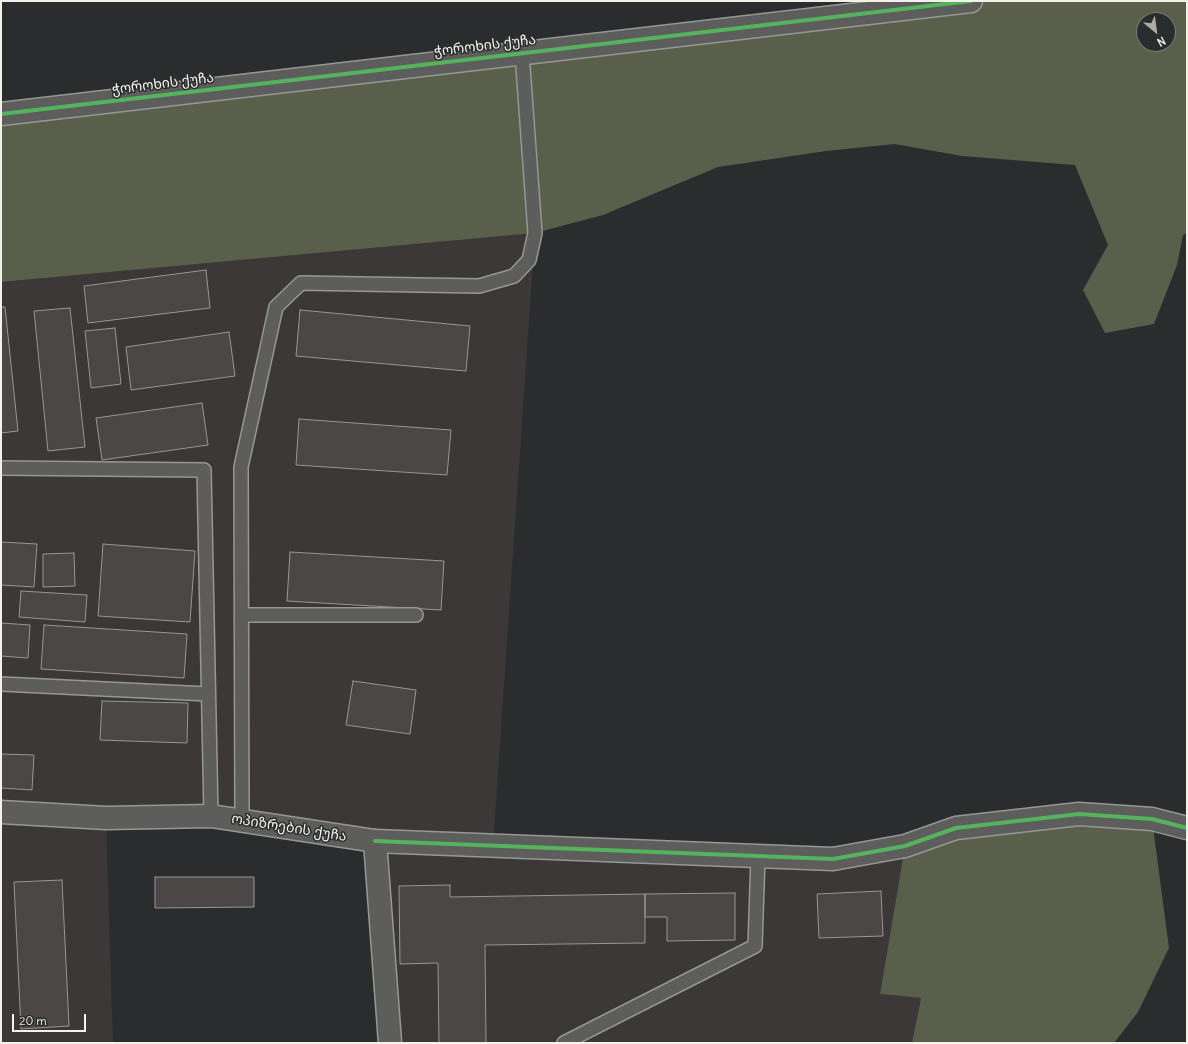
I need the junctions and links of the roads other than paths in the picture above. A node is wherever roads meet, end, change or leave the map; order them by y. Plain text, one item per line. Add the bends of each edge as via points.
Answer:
1 (971, 1) edge
2 (522, 53) junction
3 (1, 114) edge
4 (1, 468) edge
5 (242, 615) junction
6 (416, 615) dead end
7 (1, 684) edge
8 (208, 694) junction
9 (1, 812) edge
10 (211, 816) junction
11 (242, 821) junction
12 (1187, 828) edge
13 (375, 841) junction
14 (758, 857) junction
15 (390, 1043) edge
16 (564, 1043) edge

1 - 2 street, ჭოროხის ქუჩა
2 - 3 street, ჭოროხის ქუჩა
2 - 5 lane via 535,233 529,260 514,276 479,286 301,283 276,307 241,467
4 - 8 lane via 204,470
5 - 6 lane
5 - 11 lane
7 - 8 lane
8 - 10 lane
9 - 10 street, ოპიზრების ქუჩა via 106,818
10 - 11 street, ოპიზრების ქუჩა
11 - 13 street, ოპიზრების ქუჩა
12 - 14 street, ოპიზრების ქუჩა via 1152,819 1079,814 956,828 905,846 833,859
13 - 14 street, ოპიზრების ქუჩა
13 - 15 street
14 - 16 lane via 755,946

